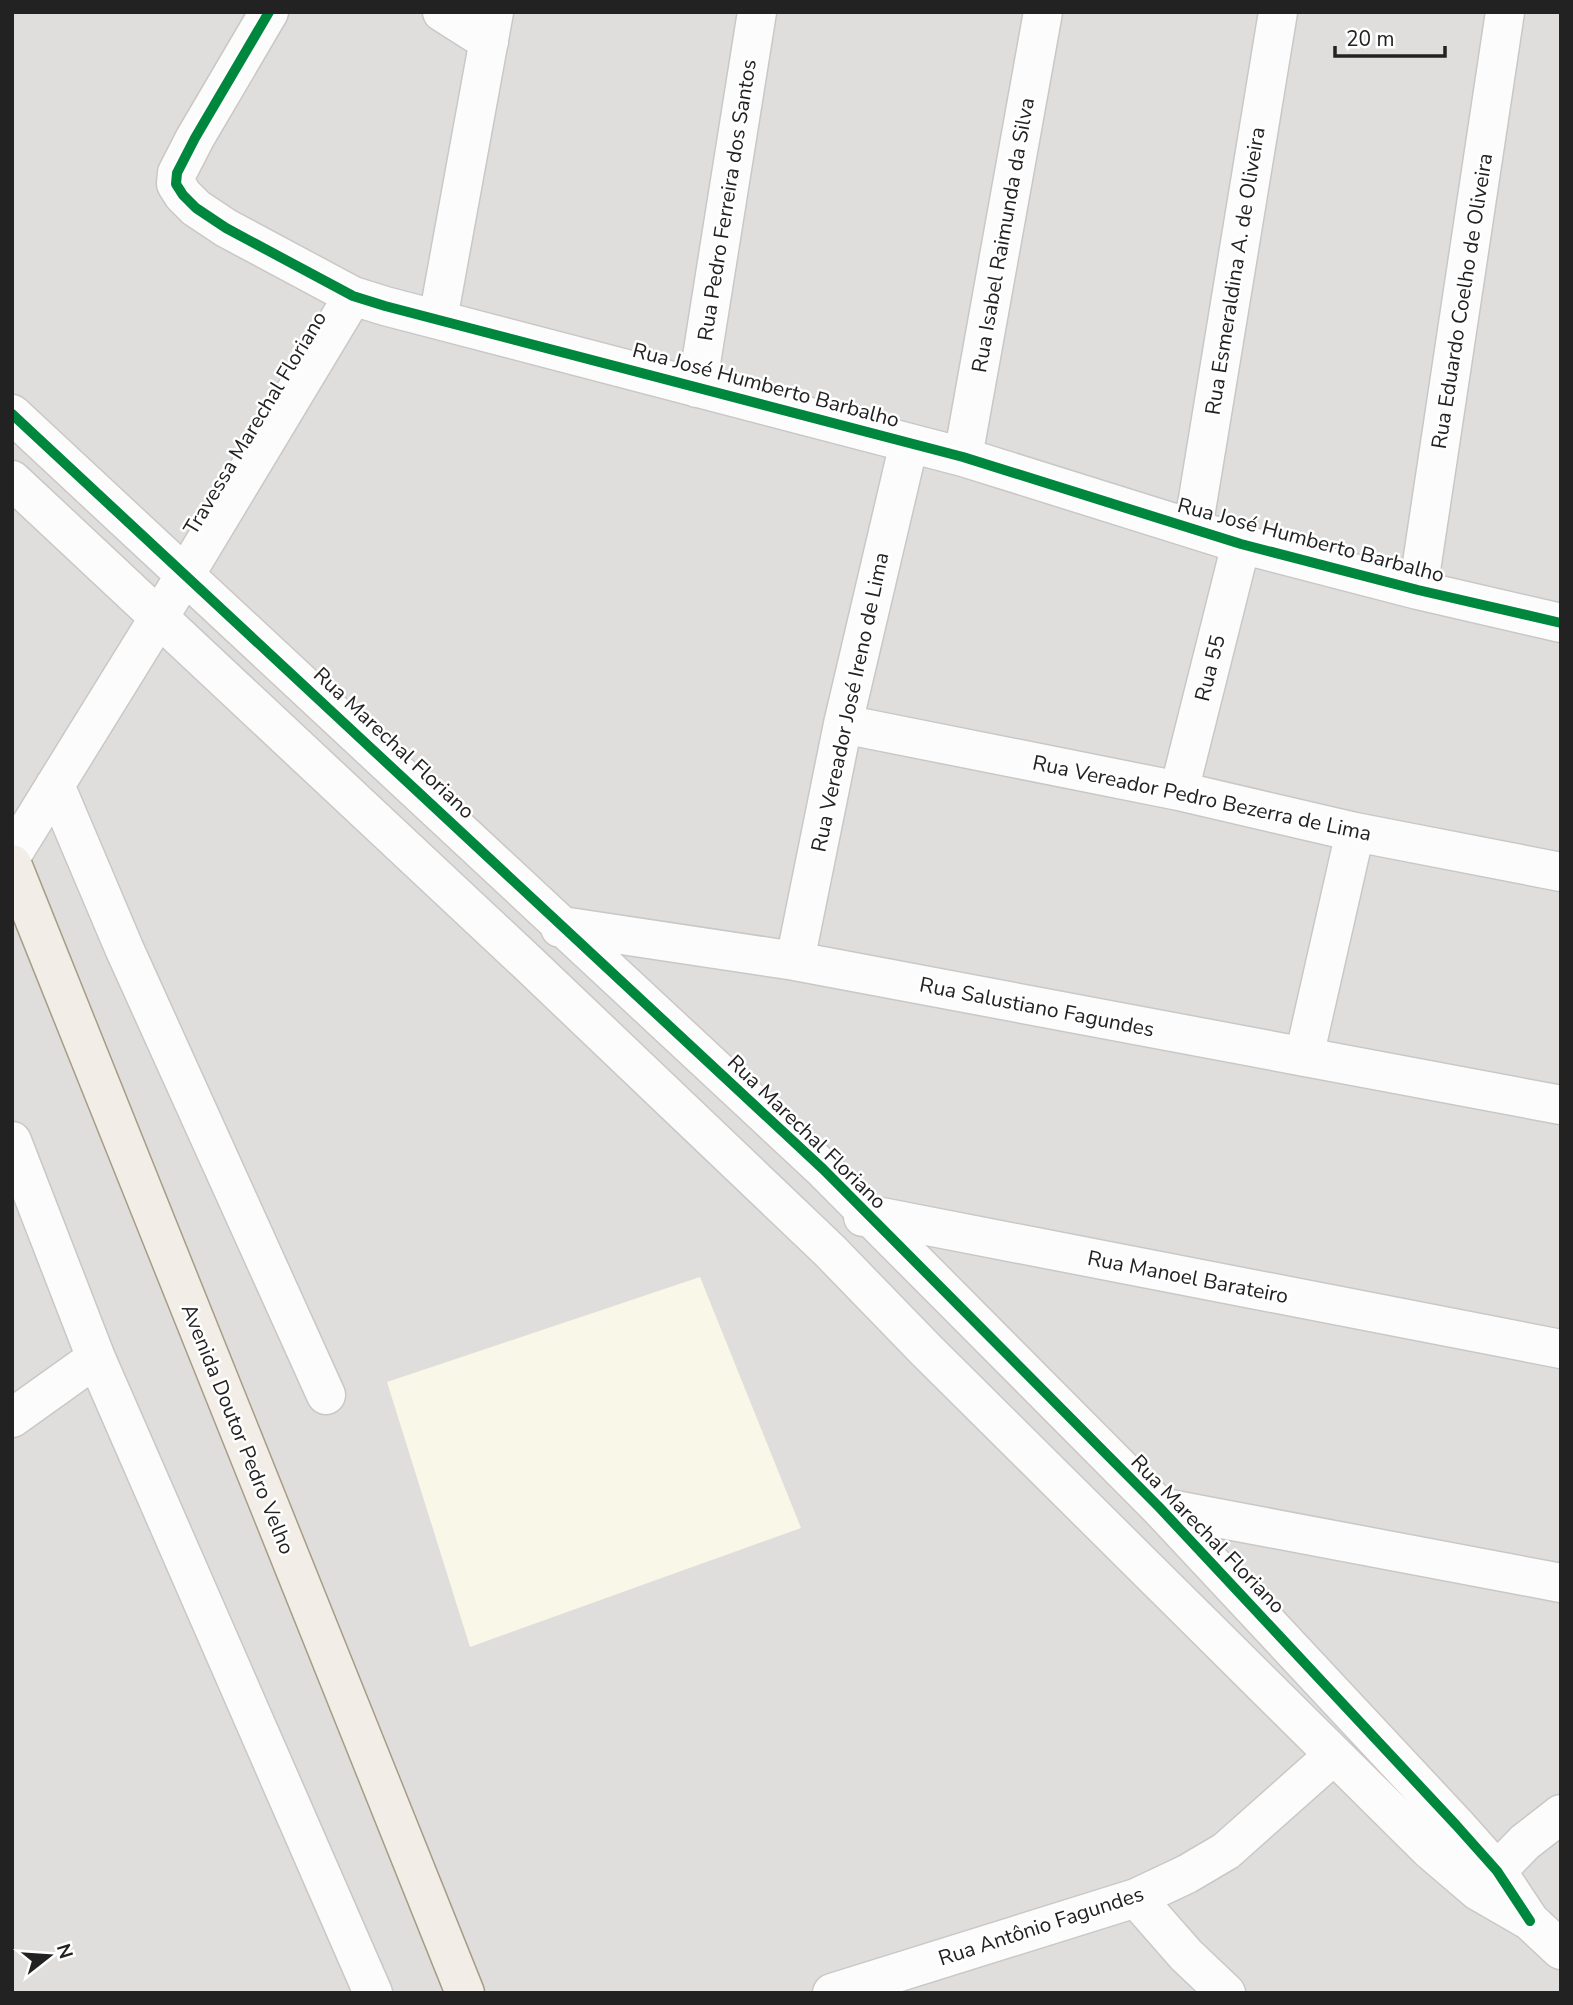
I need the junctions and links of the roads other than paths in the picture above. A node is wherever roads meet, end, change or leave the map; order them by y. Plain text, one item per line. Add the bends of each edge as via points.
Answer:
1 (269, 12) edge
2 (442, 12) edge
3 (757, 12) edge
4 (1043, 12) edge
5 (1278, 12) edge
6 (1505, 12) edge
7 (492, 27) edge
8 (353, 296) junction
9 (438, 320) junction
10 (697, 388) junction
11 (12, 414) edge
12 (909, 443) junction
13 (963, 457) junction
14 (12, 480) edge
15 (1193, 530) junction
16 (1241, 544) junction
17 (185, 575) junction
18 (1418, 590) junction
19 (159, 617) junction
20 (1561, 623) edge
21 (842, 724) junction
22 (55, 785) junction
23 (1179, 792) junction
24 (1355, 832) junction
25 (12, 855) edge
26 (12, 864) edge
27 (1561, 872) edge
28 (562, 926) junction
29 (795, 961) junction
30 (529, 964) junction
31 (1304, 1057) junction
32 (1561, 1105) edge
33 (12, 1141) edge
34 (866, 1214) junction
35 (830, 1251) junction
36 (1561, 1349) edge
37 (96, 1358) junction
38 (326, 1395) dead end
39 (12, 1418) edge
40 (1118, 1467) junction
41 (1083, 1506) junction
42 (1159, 1507) junction
43 (1561, 1583) edge
44 (1334, 1755) junction
45 (1561, 1814) edge
46 (1488, 1881) junction
47 (1136, 1898) junction
48 (1561, 1950) edge
49 (373, 1993) edge
50 (465, 1993) edge
51 (832, 1993) edge
52 (1226, 1993) edge

1 - 8 street, Rua José Humberto Barbalho via 195,138 176,184 196,208 226,228
2 - 7 street
3 - 10 street, Rua Pedro Ferreira dos Santos
4 - 13 street, Rua Isabel Raimunda da Silva
5 - 15 street, Rua Esmeraldina A. de Oliveira
6 - 18 street, Rua Eduardo Coelho de Oliveira
7 - 9 street
8 - 9 street, Rua José Humberto Barbalho
8 - 17 street, Travessa Marechal Floriano
9 - 10 street, Rua José Humberto Barbalho
10 - 12 street, Rua José Humberto Barbalho
11 - 17 street, Rua Marechal Floriano
12 - 13 street, Rua José Humberto Barbalho
12 - 21 street, Rua Vereador José Ireno de Lima
13 - 15 street, Rua José Humberto Barbalho
14 - 19 street, Rua Marechal Floriano
15 - 16 street, Rua José Humberto Barbalho
16 - 18 street, Rua José Humberto Barbalho
16 - 23 street, Rua 55
17 - 19 street, Travessa Marechal Floriano
17 - 28 street, Rua Marechal Floriano
18 - 20 street, Rua José Humberto Barbalho
19 - 22 street, Travessa Marechal Floriano
19 - 30 street, Rua Marechal Floriano
21 - 23 street, Rua Vereador Pedro Bezerra de Lima
21 - 29 street, Rua Vereador José Ireno de Lima
22 - 25 street, Travessa Marechal Floriano
22 - 38 street
23 - 24 street, Rua Vereador Pedro Bezerra de Lima
24 - 27 street, Rua Vereador Pedro Bezerra de Lima
24 - 31 street
26 - 50 main road, Avenida Doutor Pedro Velho
28 - 29 street, Rua Salustiano Fagundes
28 - 30 street
28 - 34 street, Rua Marechal Floriano
29 - 31 street, Rua Salustiano Fagundes
30 - 35 street, Rua Marechal Floriano
31 - 32 street, Rua Salustiano Fagundes
33 - 37 street
34 - 35 street
34 - 36 street, Rua Manoel Barateiro
34 - 40 street, Rua Marechal Floriano
35 - 41 street, Rua Marechal Floriano
37 - 39 street
37 - 49 street
40 - 41 street
40 - 42 street, Rua Marechal Floriano
41 - 44 street, Rua Marechal Floriano
42 - 43 street
42 - 46 street, Rua Marechal Floriano
44 - 46 street, Rua Marechal Floriano via 1430,1850
44 - 47 street, Rua Antônio Fagundes via 1226,1851
45 - 46 street via 1525,1842
46 - 48 street, Rua Marechal Floriano
47 - 51 street, Rua Antônio Fagundes
47 - 52 street

